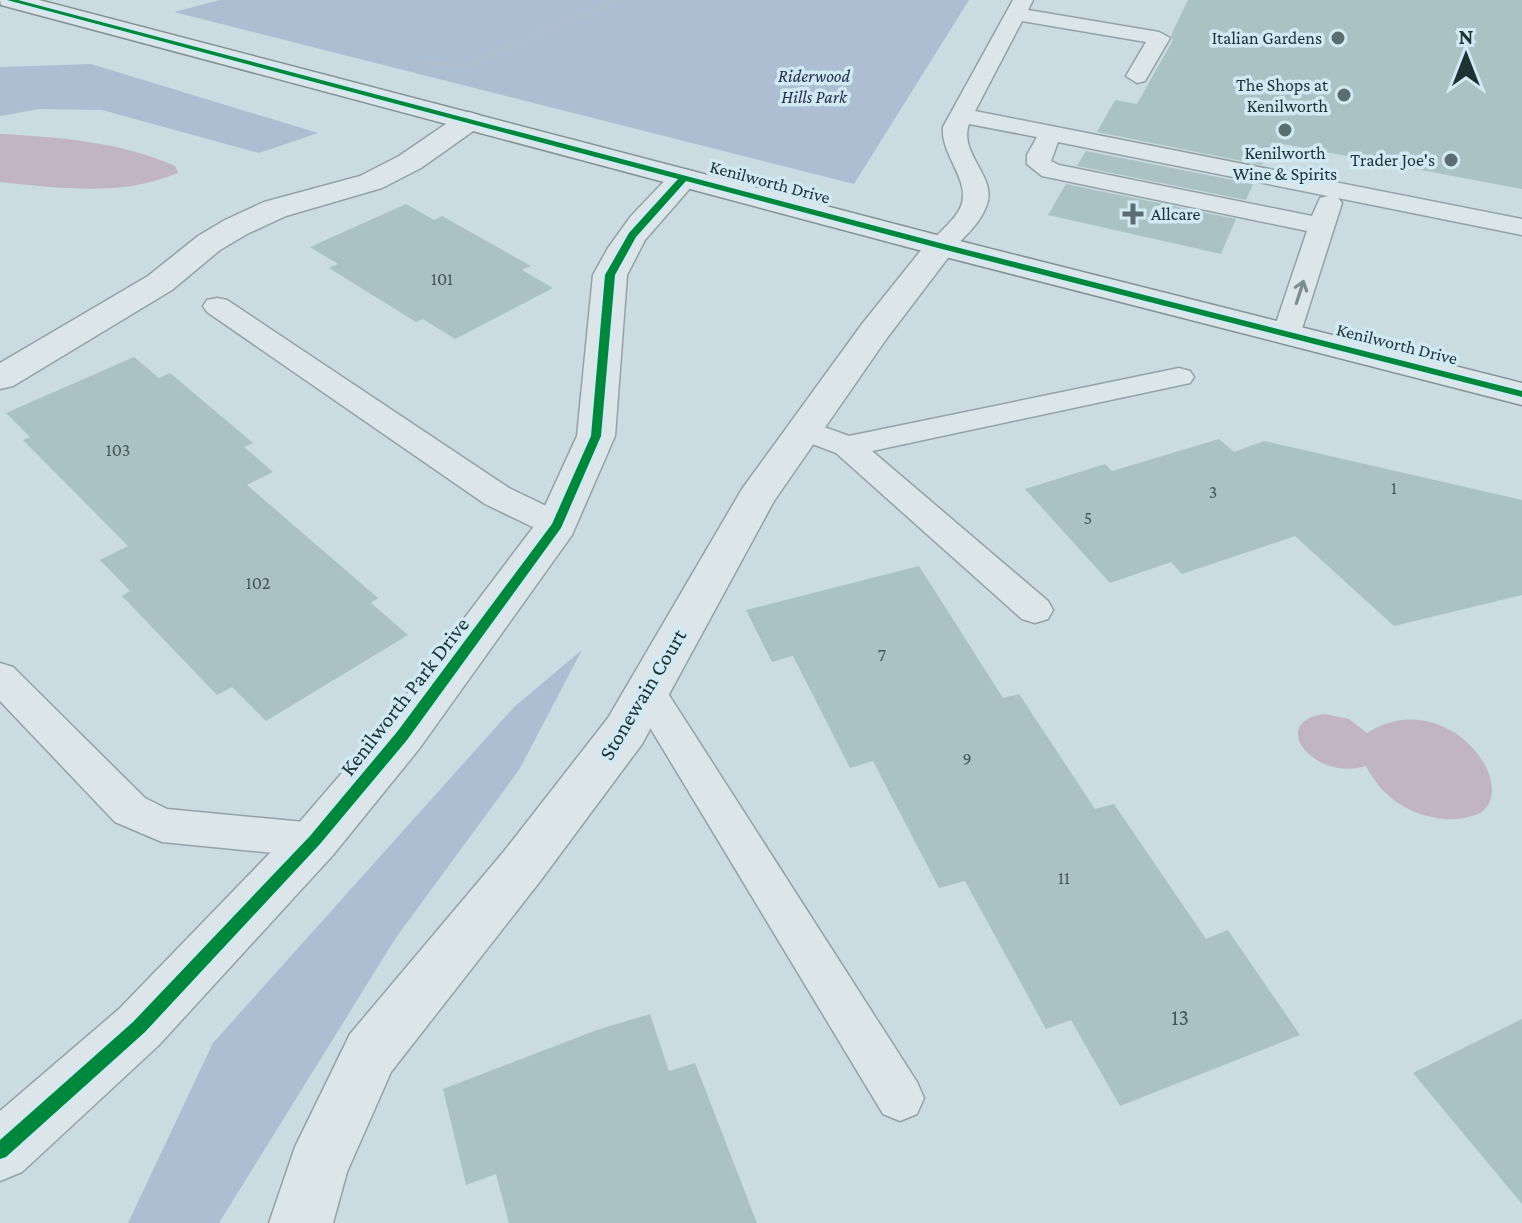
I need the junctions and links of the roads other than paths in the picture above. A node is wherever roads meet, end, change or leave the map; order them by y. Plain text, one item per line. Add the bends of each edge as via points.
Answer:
1 (10, 0) edge
2 (1020, 7) edge
3 (1137, 76) dead end
4 (961, 115) junction
5 (469, 121) junction
6 (1046, 142) junction
7 (684, 178) junction
8 (1327, 209) junction
9 (1522, 227) edge
10 (941, 246) junction
11 (217, 306) dead end
12 (1286, 335) junction
13 (1179, 377) dead end
14 (0, 378) edge
15 (1522, 394) edge
16 (826, 438) junction
17 (557, 525) junction
18 (1035, 610) dead end
19 (0, 677) edge
20 (647, 691) junction
21 (315, 840) junction
22 (900, 1098) dead end
23 (0, 1151) edge
24 (301, 1223) edge

1 - 5 street, Kenilworth Drive
2 - 3 lane via 1159,38
2 - 4 lane
4 - 6 lane
4 - 10 lane via 952,139 977,199 967,219
5 - 7 street, Kenilworth Drive
5 - 14 street via 371,182 275,209 236,227 160,283
6 - 8 lane
6 - 8 lane via 1039,164 1051,171
7 - 10 street, Kenilworth Drive
7 - 17 street, Kenilworth Park Drive via 635,231 610,275 596,436
8 - 9 lane
12 -> 8 lane
10 - 12 street, Kenilworth Drive
10 - 16 street, Stonewain Court via 874,331
11 - 17 lane via 497,496
12 - 15 street, Kenilworth Drive
13 - 16 lane
16 - 18 lane
16 - 20 street, Stonewain Court via 756,498
17 - 21 street, Kenilworth Park Drive via 402,736
19 - 21 lane via 130,810 162,825
20 - 22 lane
20 - 24 street, Stonewain Court via 625,731 523,865 370,1053 317,1169
21 - 23 street, Kenilworth Park Drive via 139,1027

